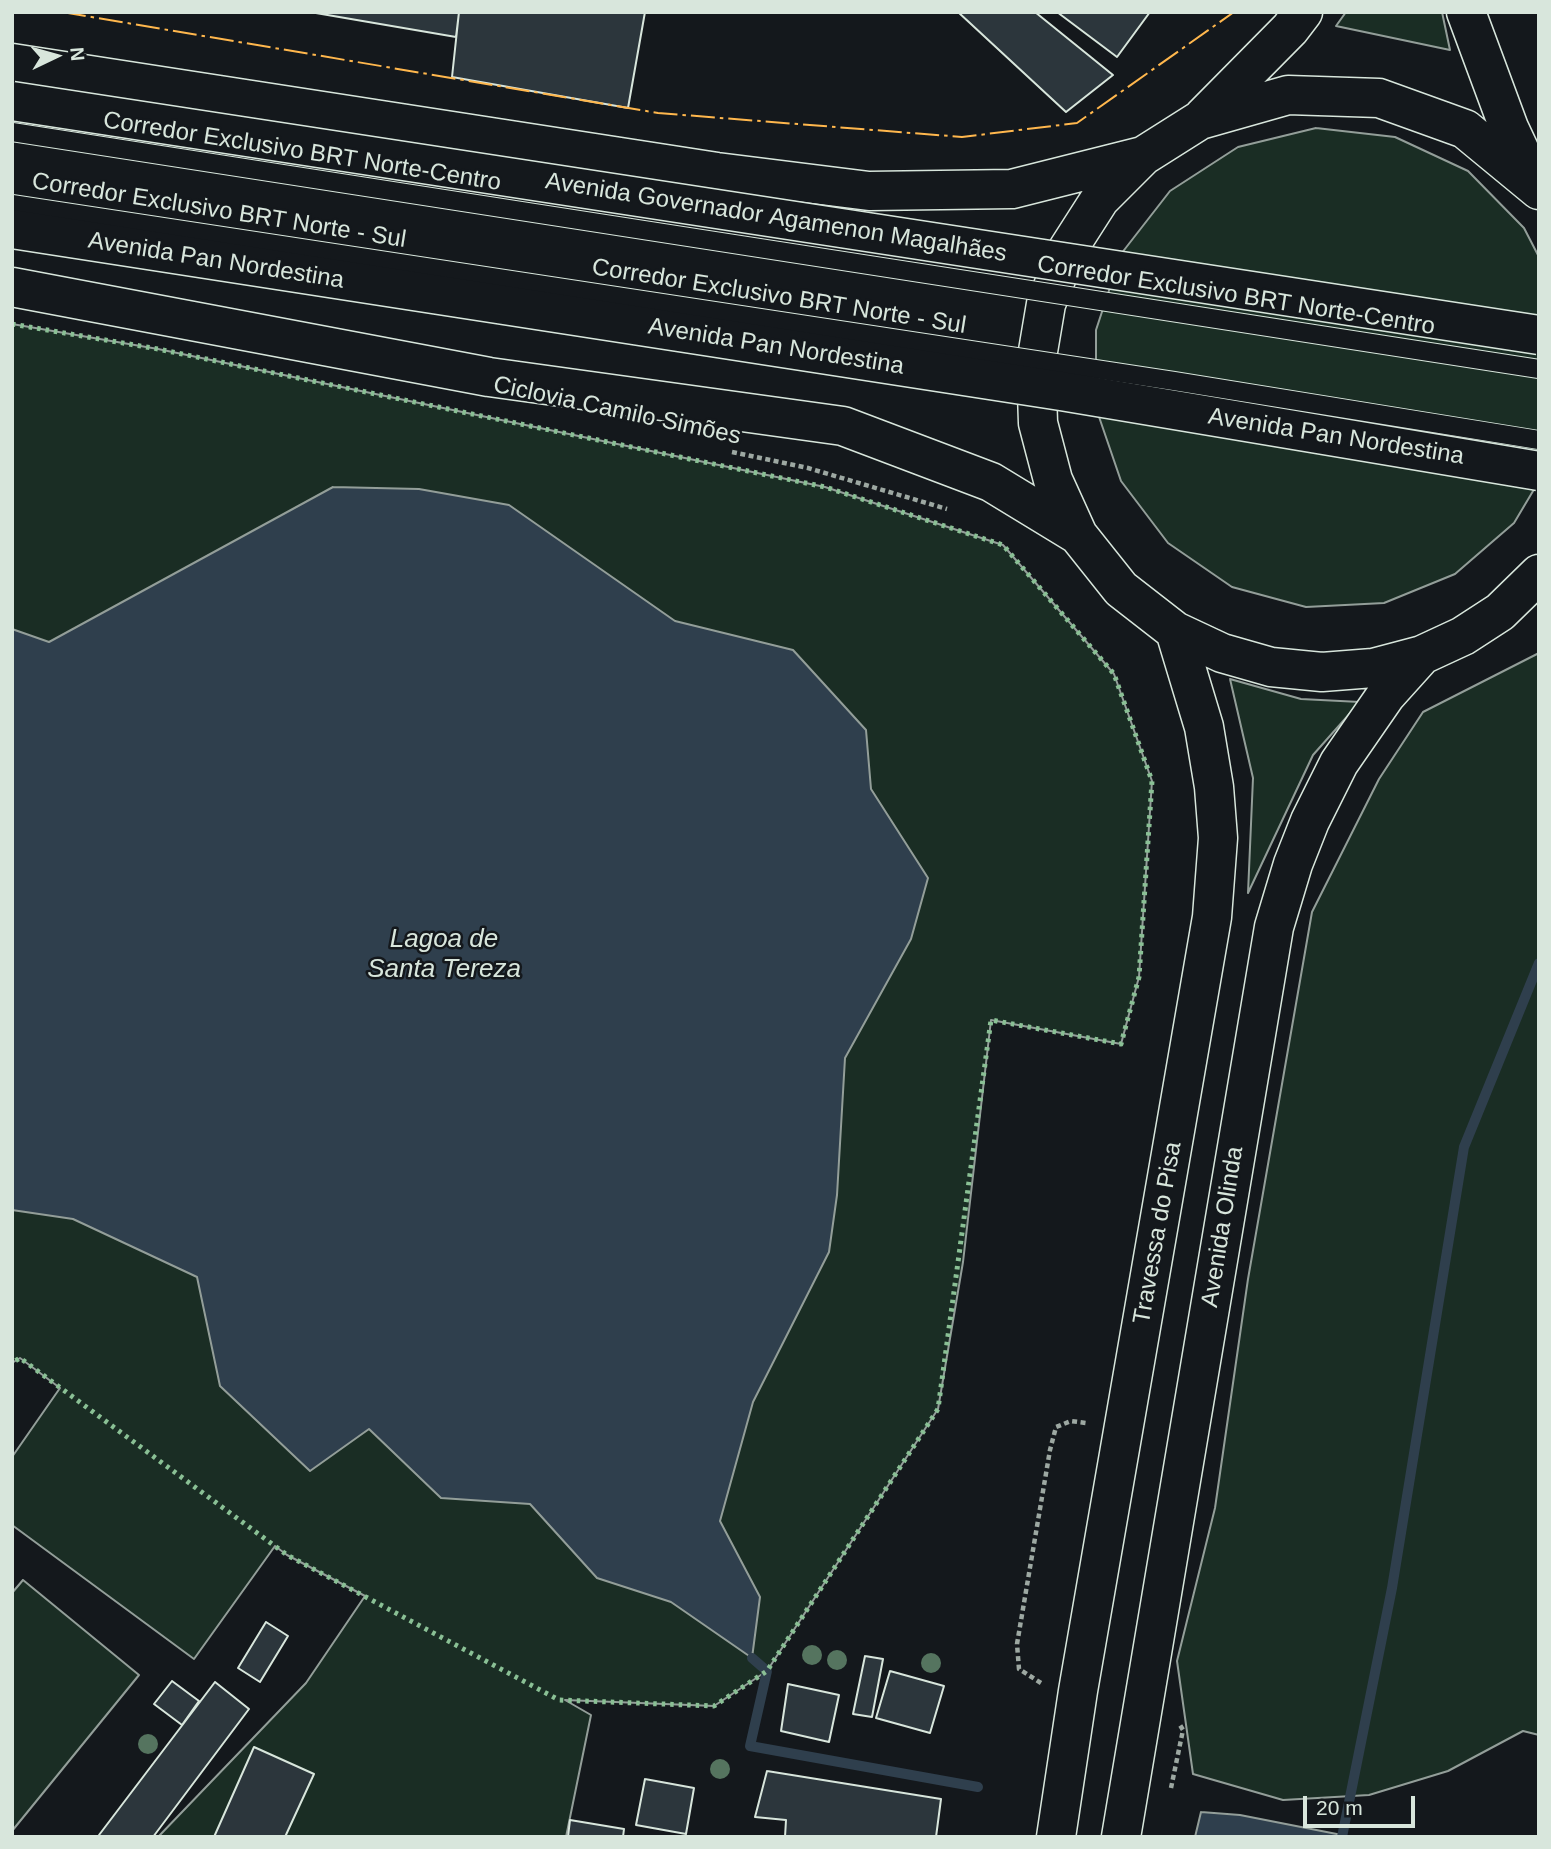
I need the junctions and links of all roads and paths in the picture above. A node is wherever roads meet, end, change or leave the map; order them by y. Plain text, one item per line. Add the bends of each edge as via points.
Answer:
1 (1303, 12) edge
2 (1466, 12) edge
3 (12, 63) edge
4 (12, 101) edge
5 (1200, 120) junction
6 (12, 132) edge
7 (1143, 156) junction
8 (1538, 188) edge
9 (12, 204) edge
10 (12, 229) edge
11 (12, 287) edge
12 (1539, 335) edge
13 (1539, 369) edge
14 (1539, 440) edge
15 (729, 452) dead end
16 (1539, 471) edge
17 (953, 511) dead end
18 (1078, 535) junction
19 (1537, 579) edge
20 (1175, 631) junction
21 (1423, 654) junction
22 (1056, 1833) edge
23 (1121, 1837) edge

1 - 5 main road
2 - 8 main road via 1509,128
3 - 7 main road, Avenida Governador Agamenon Magalhães via 717,172 869,191 1012,189
4 - 12 main road, Avenida Governador Agamenon Magalhães, bridge
5 - 7 main road
5 - 8 main road via 1288,95 1379,98 1465,130
6 - 13 lane, Corredor Exclusivo BRT Norte-Centro, bridge
7 - 18 main road via 1100,199 1068,248 1046,304 1036,363 1038,423 1053,480
9 - 14 lane, Corredor Exclusivo BRT Norte - Sul, bridge
10 - 16 main road, Avenida Pan Nordestina, bridge via 1060,391
11 - 18 main road via 489,377 843,426 991,482
15 - 17 path, Ciclovia Camilo Simões via 808,468
18 - 20 main road via 1121,589
19 - 21 main road via 1500,612
20 - 21 main road via 1234,657 1271,667 1322,672 1373,668
20 - 22 main road, Travessa do Pisa via 1204,727 1214,787 1218,838 1212,917
21 - 23 main road, Avenida Olinda via 1386,695 1339,764 1310,821 1274,927

